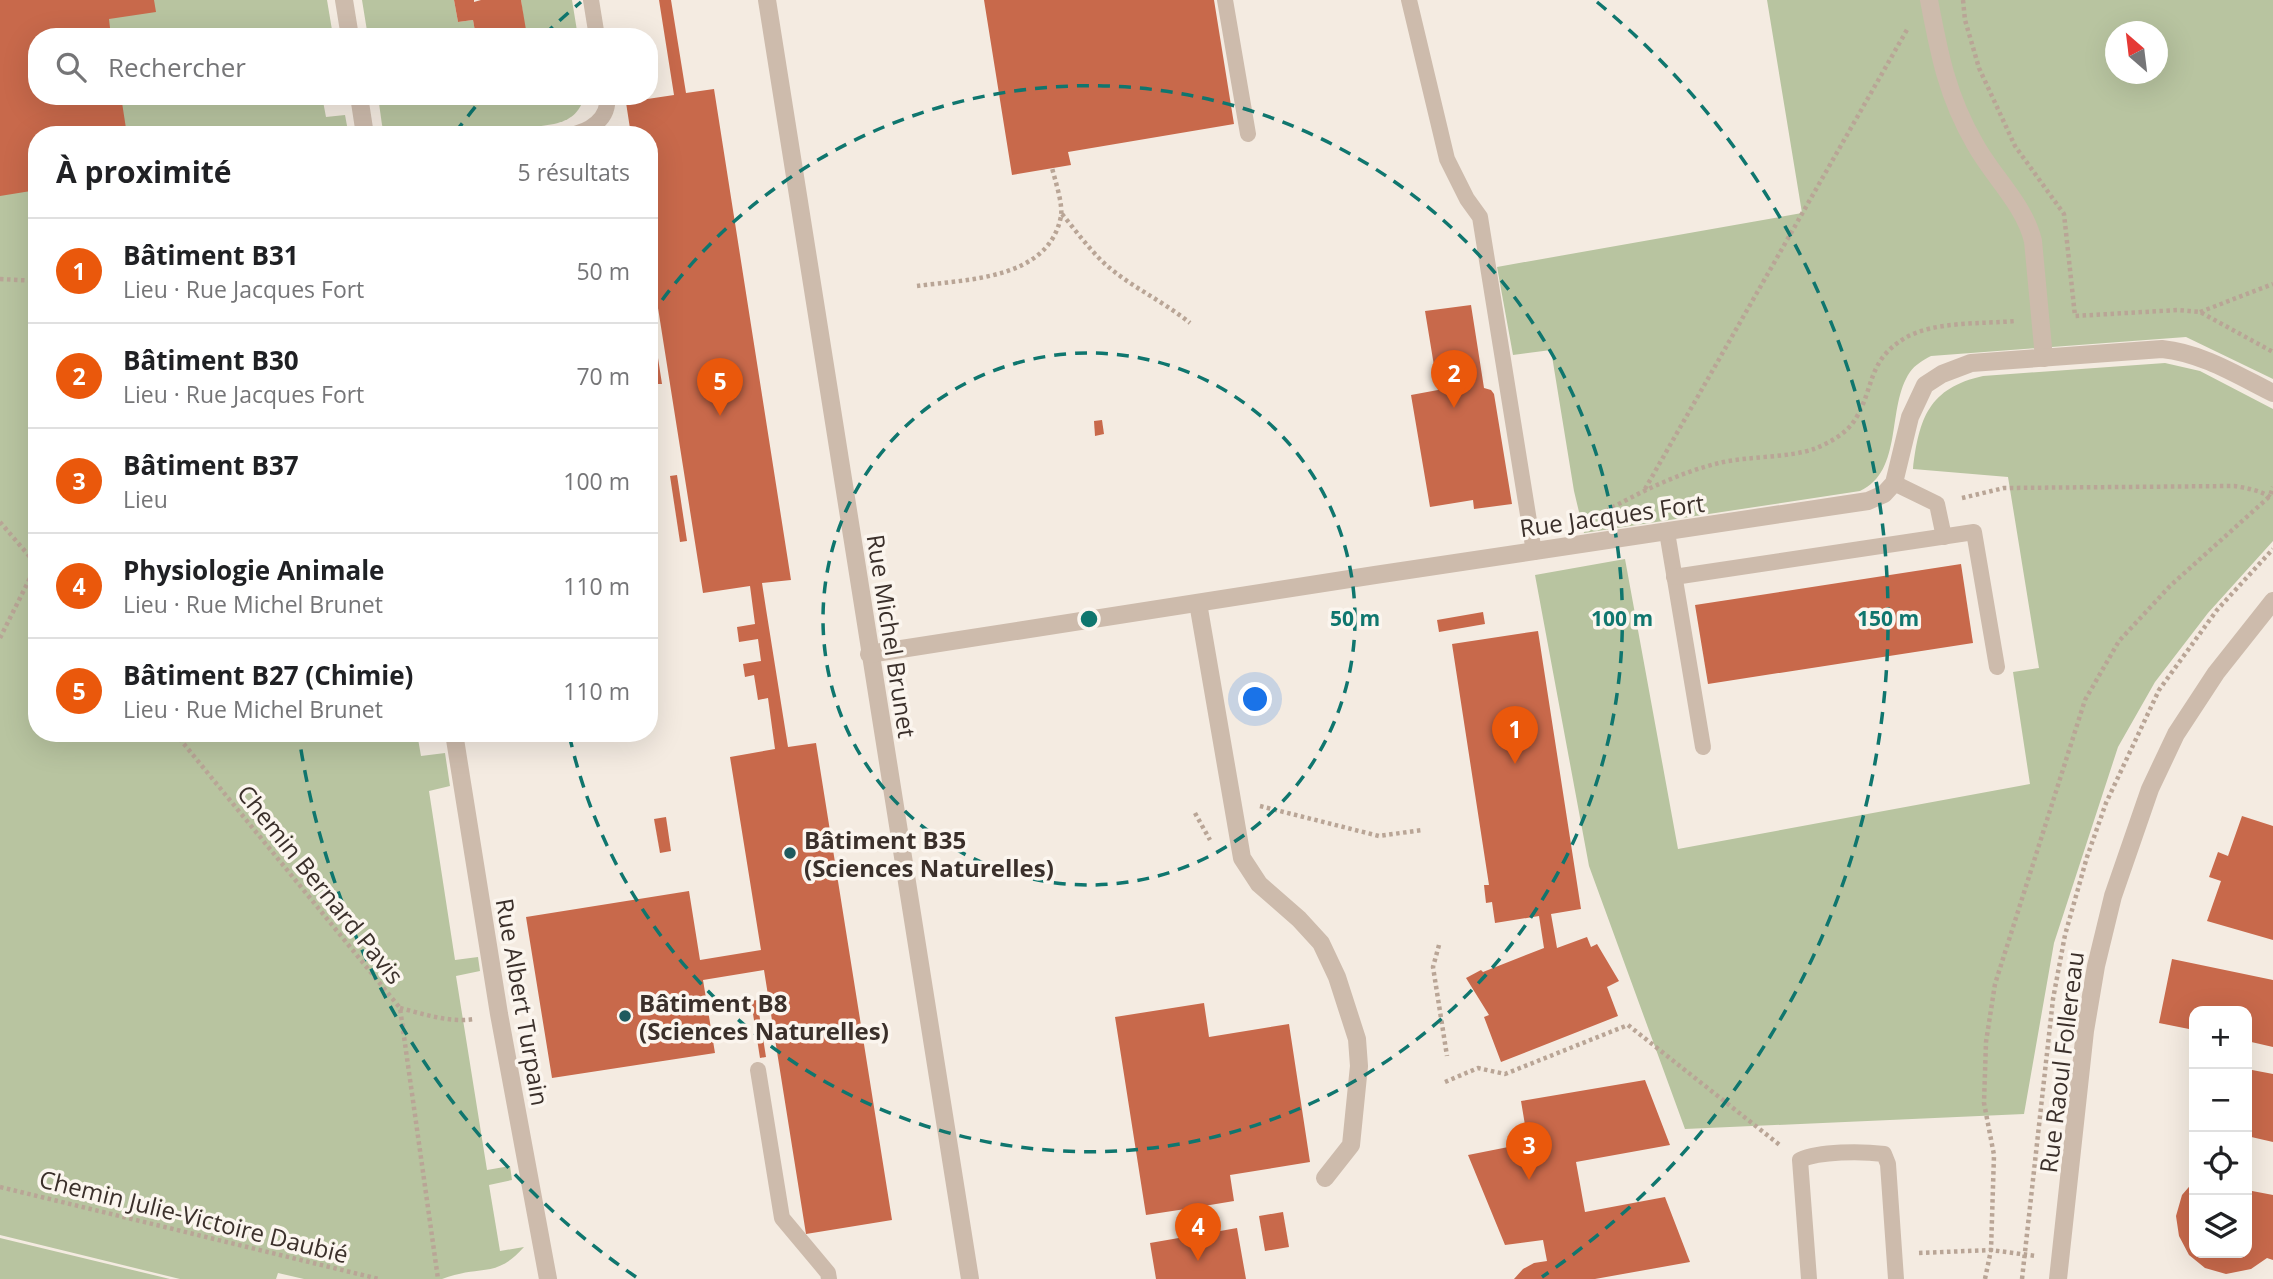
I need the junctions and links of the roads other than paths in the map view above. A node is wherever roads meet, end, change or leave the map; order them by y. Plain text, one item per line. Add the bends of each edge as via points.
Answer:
1 (344, 0) edge
2 (591, 0) edge
3 (767, 0) edge
4 (1225, 0) edge
5 (1409, 0) edge
6 (1929, 0) edge
7 (349, 28) edge
8 (596, 28) edge
9 (360, 105) edge
10 (607, 105) edge
11 (364, 126) edge
12 (591, 126) edge
13 (1248, 134) dead end
14 (2044, 358) junction
15 (2273, 393) edge
16 (1894, 483) junction
17 (1667, 532) junction
18 (1944, 537) junction
19 (1534, 552) junction
20 (1674, 578) junction
21 (2273, 601) edge
22 (1198, 603) junction
23 (869, 654) junction
24 (1997, 667) dead end
25 (455, 742) edge
26 (1703, 747) dead end
27 (758, 1070) dead end
28 (1325, 1178) dead end
29 (548, 1279) edge
30 (829, 1279) edge
31 (970, 1279) edge
32 (1809, 1279) edge
33 (1896, 1279) edge
34 (2059, 1279) edge

1 - 7 street
2 - 8 lane
3 - 23 street, Rue Michel Brunet
4 - 13 lane
5 - 19 lane via 1447,159 1480,217
6 - 14 street via 1941,65 1958,110 2030,227
9 - 11 street
10 - 12 lane via 603,118
14 - 15 street via 2182,351
14 - 16 street via 1971,363 1925,385 1909,417
16 - 17 street, Rue Jacques Fort via 1868,501
16 - 18 lane via 1937,504
17 - 19 street, Rue Jacques Fort
17 - 20 lane
18 - 20 lane
18 - 24 lane via 1974,532
19 - 22 street, Rue Jacques Fort
20 - 26 lane
21 - 34 street, Rue Raoul Follereau via 2216,673 2176,734 2150,789 2113,897 2085,1031
22 - 23 street, Rue Jacques Fort
22 - 28 street via 1242,858 1259,884 1321,943 1357,1038 1359,1066 1351,1145
23 - 31 street, Rue Michel Brunet
25 - 29 street, Rue Albert Turpain
27 - 30 lane via 782,1218
32 - 33 lane via 1800,1160 1810,1155 1884,1154

